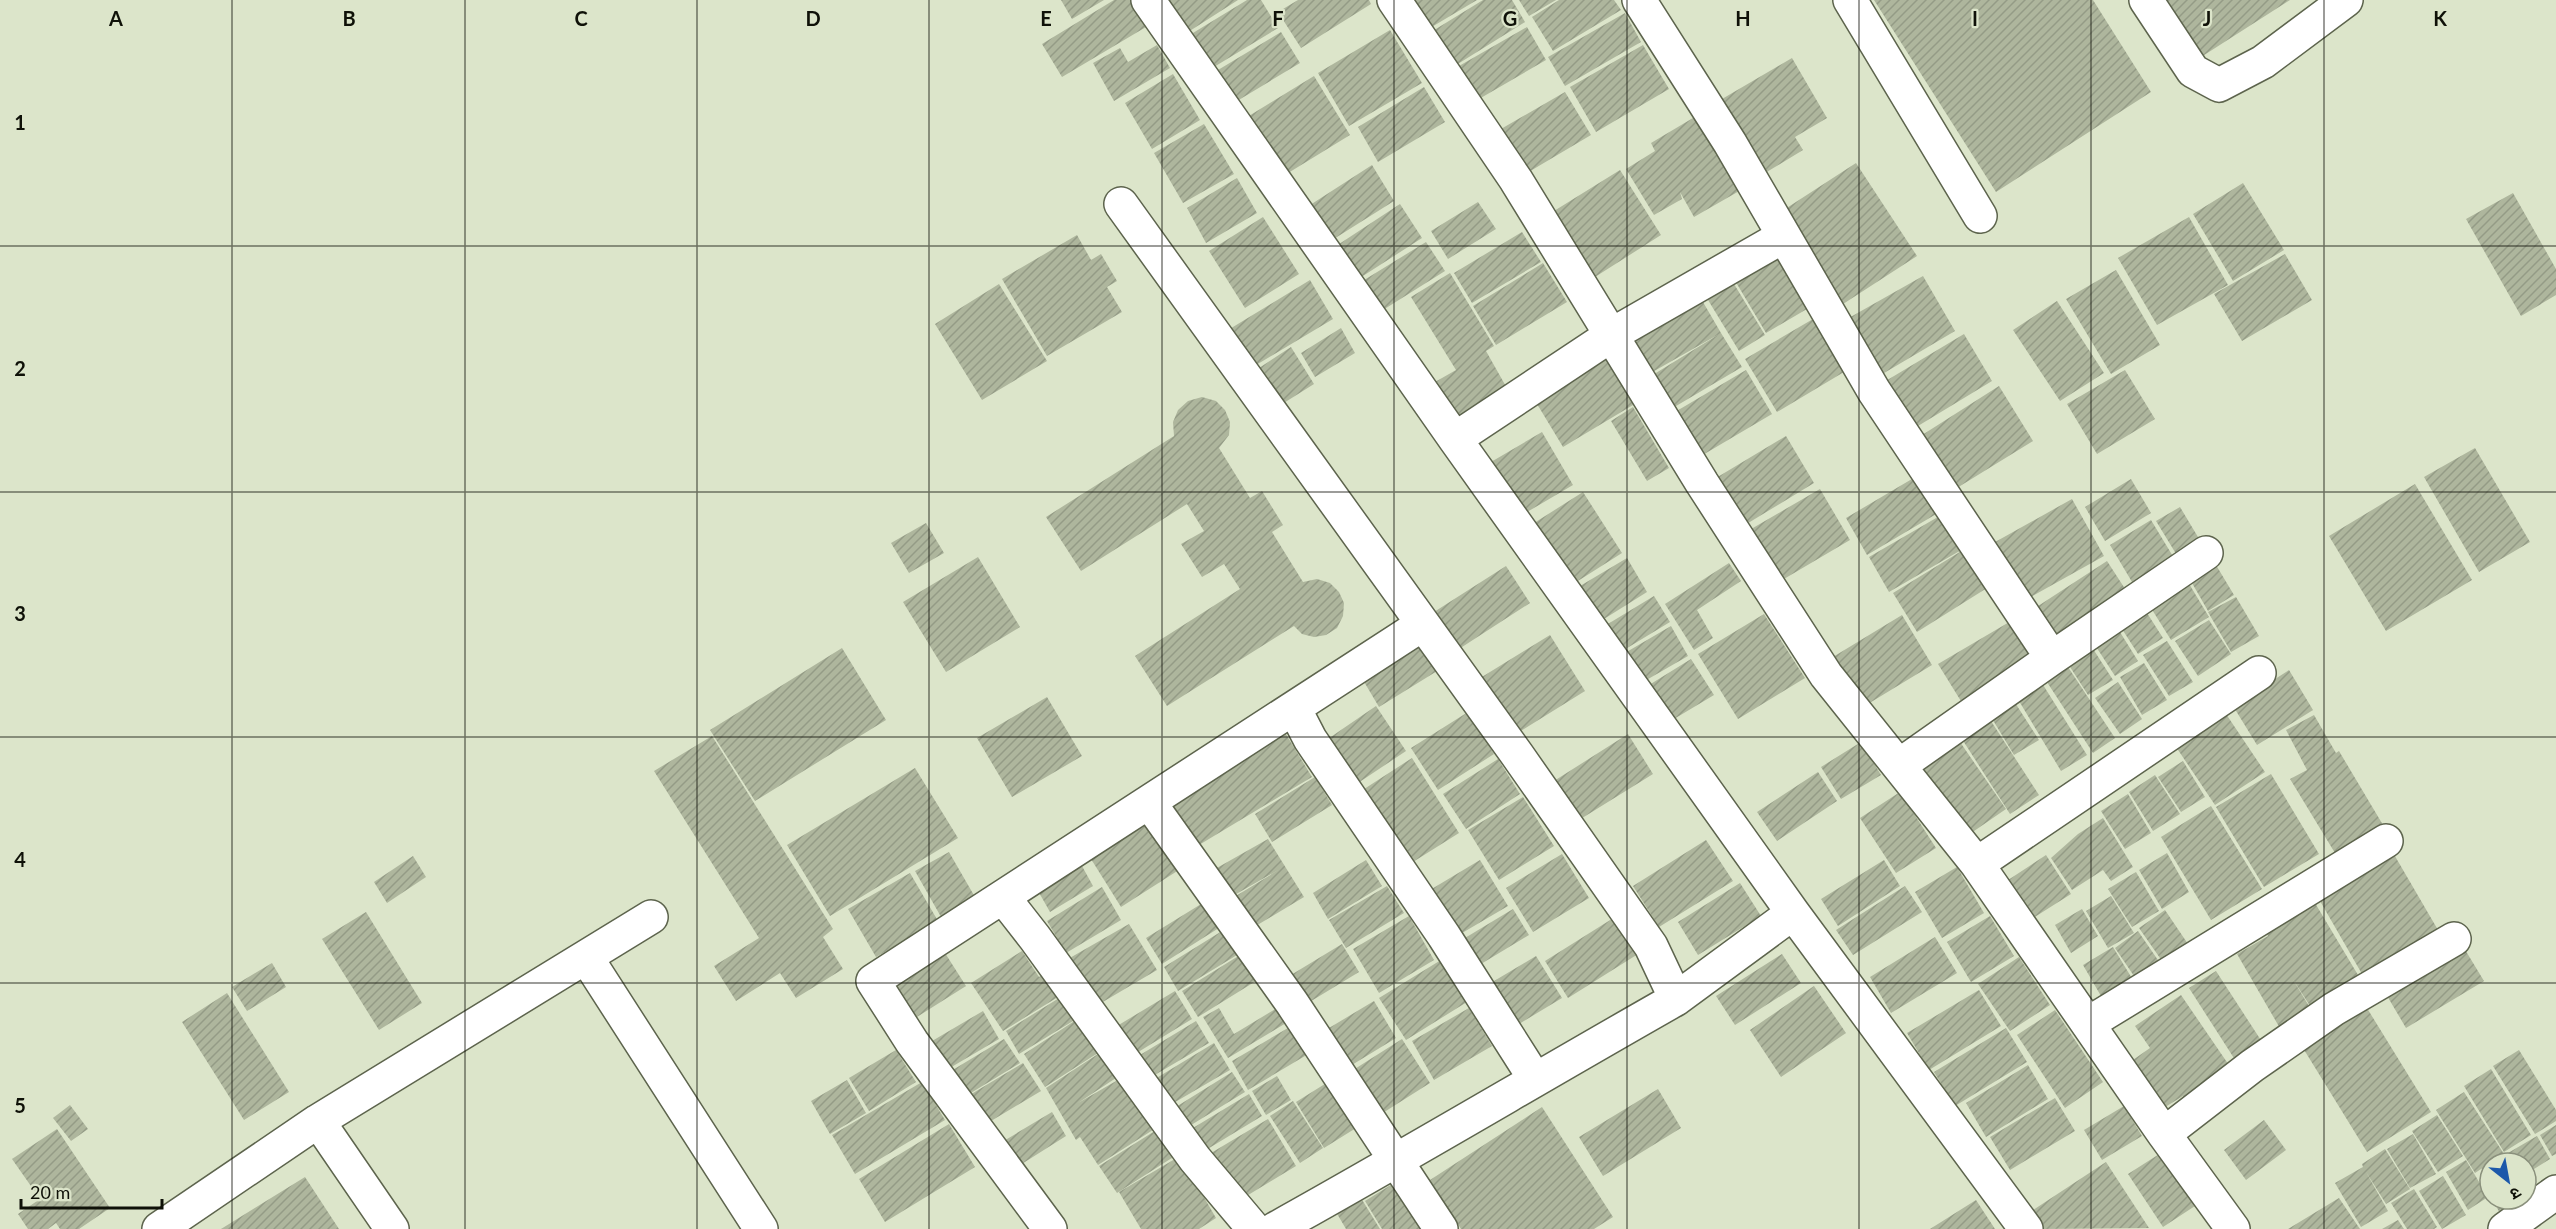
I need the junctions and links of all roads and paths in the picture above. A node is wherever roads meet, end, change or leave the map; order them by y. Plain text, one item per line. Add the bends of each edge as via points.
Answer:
1 (1148, 0) edge
2 (1394, 0) edge
3 (1639, 0) edge
4 (1850, 0) edge
5 (2146, 0) edge
6 (2346, 0) edge
7 (1121, 204) dead end
8 (1980, 216) dead end
9 (1784, 236) junction
10 (1612, 334) junction
11 (1455, 439) junction
12 (2206, 553) dead end
13 (1423, 624) junction
14 (2052, 658) junction
15 (2259, 673) dead end
16 (1294, 708) junction
17 (1900, 765) junction
18 (1149, 802) junction
19 (2386, 841) dead end
20 (1977, 864) junction
21 (1003, 897) junction
22 (1793, 913) junction
23 (651, 916) dead end
24 (2454, 939) dead end
25 (586, 957) junction
26 (1676, 999) junction
27 (2089, 1023) junction
28 (1535, 1078) junction
29 (318, 1121) junction
30 (2164, 1134) junction
31 (1397, 1162) junction
32 (2556, 1192) edge
33 (159, 1229) edge
34 (392, 1229) edge
35 (760, 1229) edge
36 (1050, 1229) edge
37 (1254, 1229) edge
38 (1275, 1229) edge
39 (1441, 1229) edge
40 (2026, 1229) edge
41 (2232, 1229) edge
42 (2505, 1229) edge

1 - 11 street
2 - 10 street via 1516,180
3 - 9 street
4 - 8 street
5 - 6 street via 2193,71 2219,85 2264,62
7 - 13 street
9 - 10 street
9 - 14 street via 1874,391
10 - 11 street
10 - 17 street via 1826,675
11 - 22 street
12 - 14 street
13 - 16 street
13 - 26 street via 1652,946
14 - 17 street
15 - 20 street
16 - 18 street
16 - 28 street via 1310,739
17 - 20 street
18 - 21 street
18 - 31 street via 1292,1003
19 - 27 street
20 - 27 street
21 - 36 street via 873,981 912,1042
21 - 37 street via 1195,1160
22 - 26 street
22 - 40 street
23 - 25 street
24 - 30 street via 2334,1009
25 - 29 street
25 - 35 street
26 - 28 street
27 - 30 street
28 - 31 street
29 - 33 street
29 - 34 street
30 - 41 street
31 - 38 street
31 - 39 street
32 - 42 street

